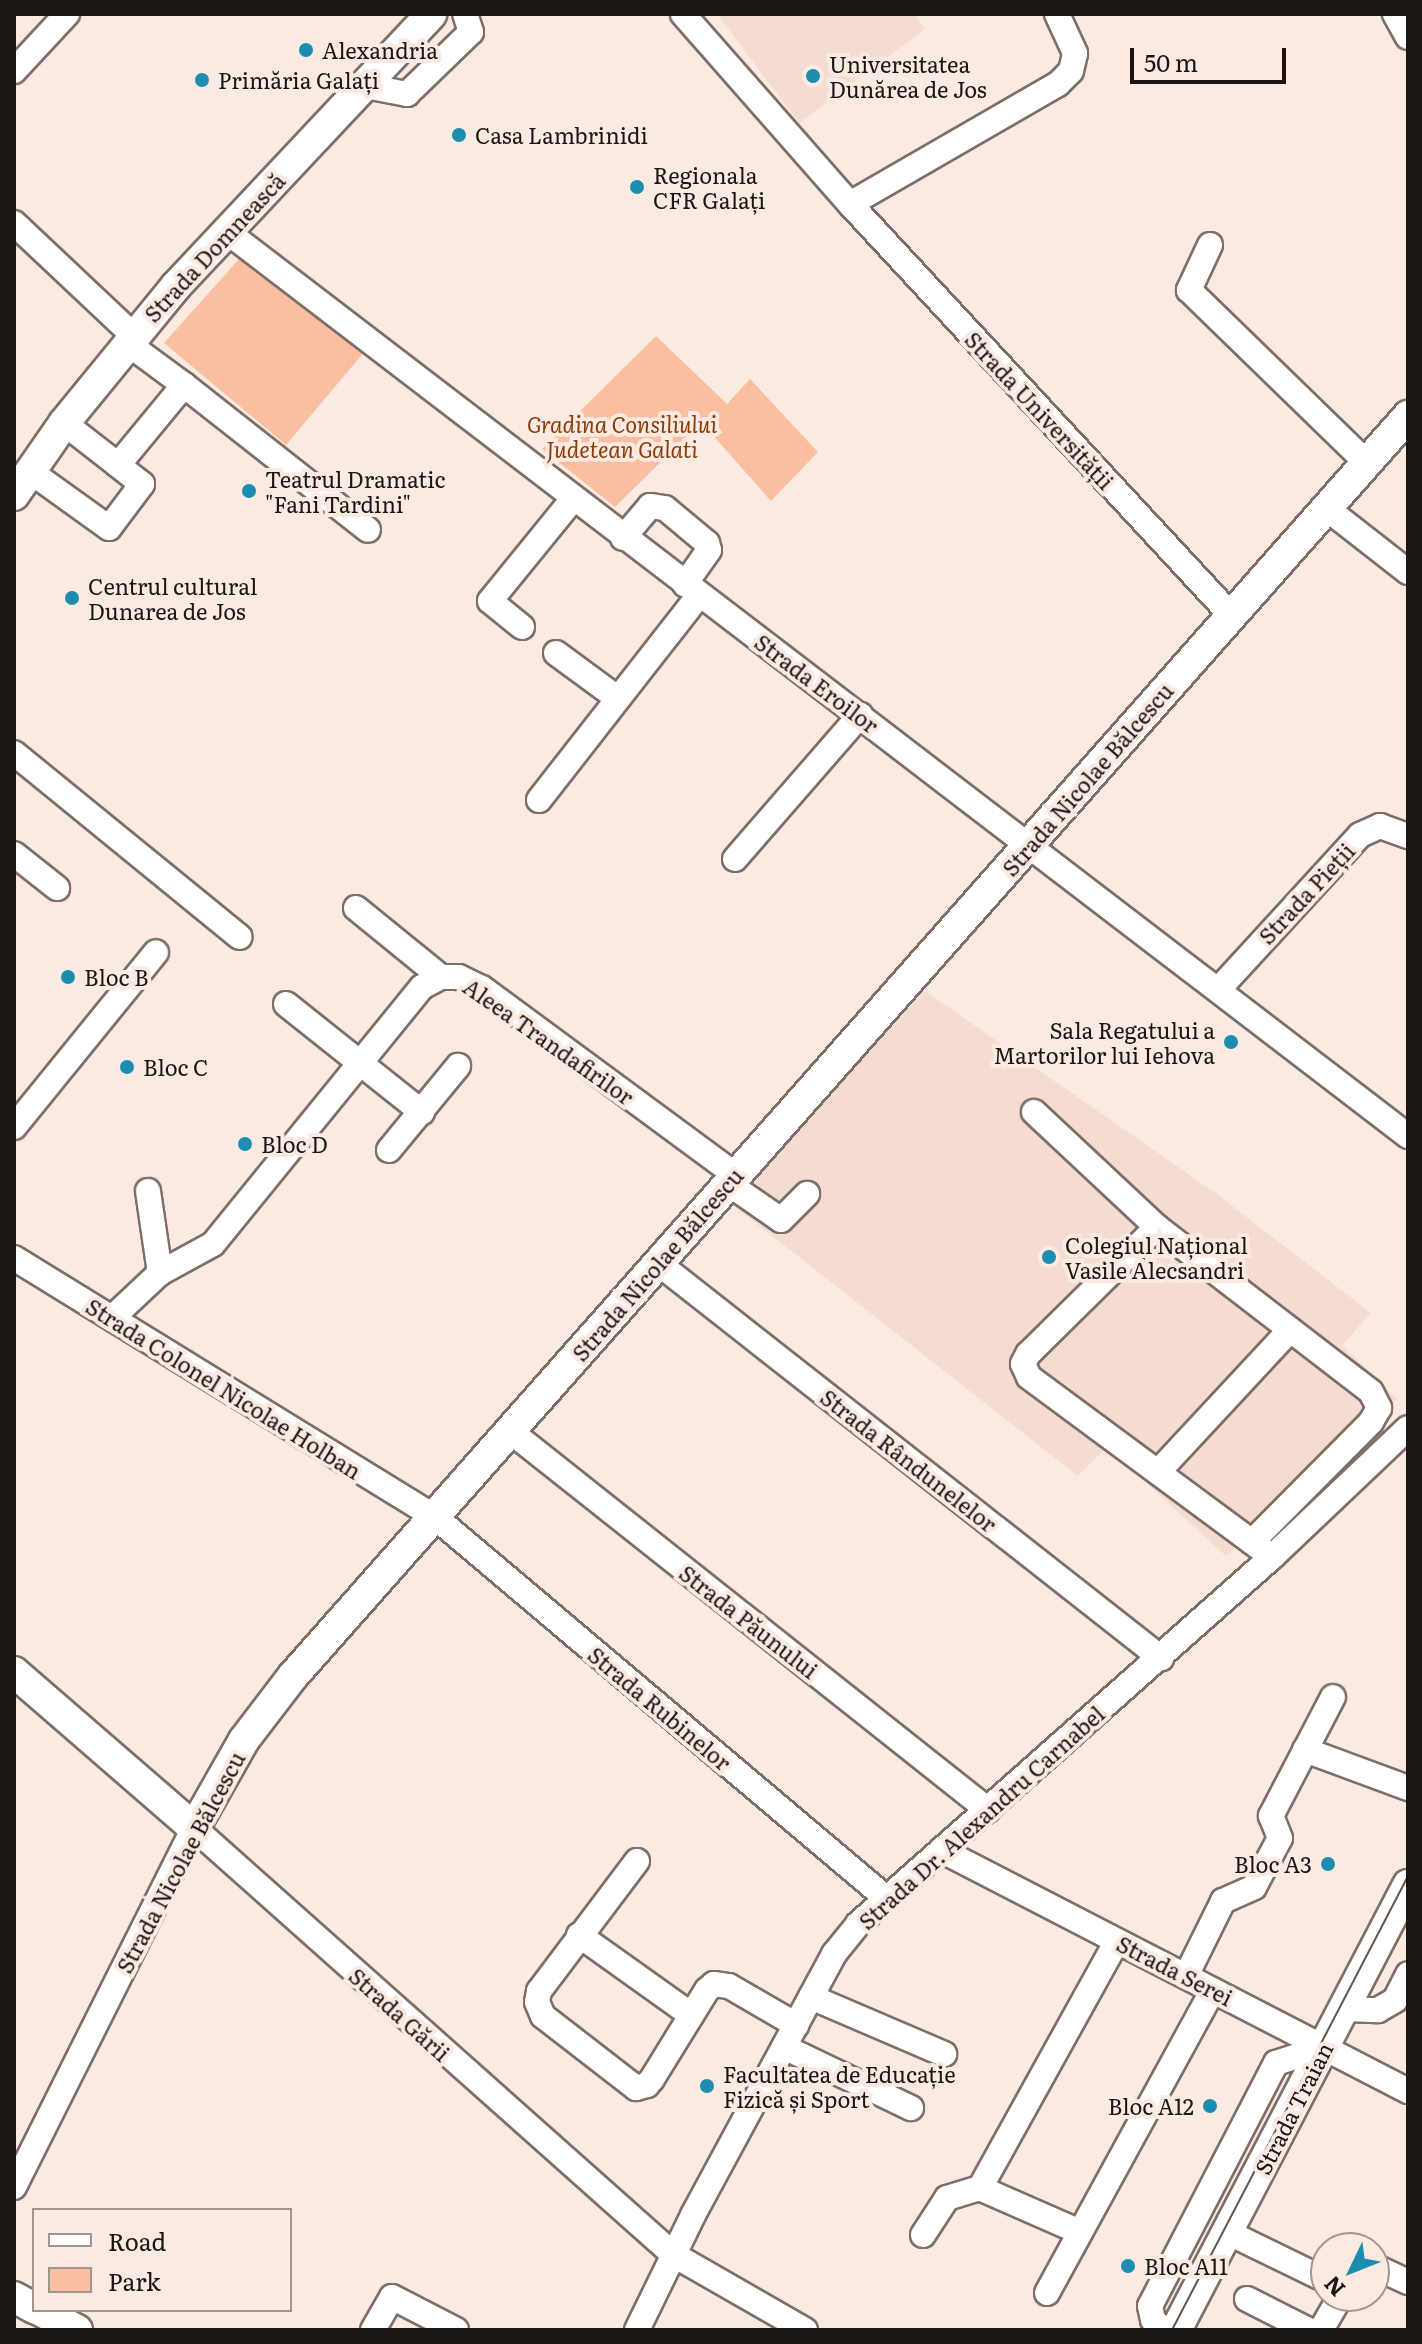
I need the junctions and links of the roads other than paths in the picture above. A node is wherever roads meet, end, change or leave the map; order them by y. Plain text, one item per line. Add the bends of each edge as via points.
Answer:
1 (67, 14) edge
2 (431, 14) edge
3 (465, 14) edge
4 (683, 14) edge
5 (1057, 14) edge
6 (1395, 14) edge
7 (1408, 37) edge
8 (14, 71) edge
9 (365, 86) junction
10 (850, 204) junction
11 (14, 223) edge
12 (226, 231) junction
13 (1210, 245) dead end
14 (130, 339) junction
15 (184, 385) junction
16 (1408, 416) edge
17 (64, 423) junction
18 (1367, 463) junction
19 (118, 465) junction
20 (22, 484) edge
21 (573, 499) junction
22 (1326, 508) junction
23 (368, 530) dead end
24 (623, 538) junction
25 (1408, 572) edge
26 (692, 590) junction
27 (1231, 615) junction
28 (522, 627) dead end
29 (556, 653) dead end
30 (616, 697) junction
31 (860, 715) junction
32 (14, 753) edge
33 (539, 800) dead end
34 (1408, 836) edge
35 (1030, 846) junction
36 (14, 854) edge
37 (735, 859) dead end
38 (57, 888) dead end
39 (356, 908) dead end
40 (240, 937) dead end
41 (156, 952) dead end
42 (441, 977) junction
43 (1218, 990) junction
44 (286, 1004) dead end
45 (367, 1057) junction
46 (458, 1066) dead end
47 (422, 1112) junction
48 (1034, 1112) dead end
49 (14, 1127) edge
50 (1408, 1136) edge
51 (389, 1150) dead end
52 (732, 1179) junction
53 (148, 1191) dead end
54 (807, 1194) dead end
55 (1157, 1227) junction
56 (14, 1258) edge
57 (658, 1263) junction
58 (160, 1273) junction
59 (112, 1318) junction
60 (1290, 1330) junction
61 (1408, 1428) edge
62 (510, 1431) junction
63 (1158, 1472) junction
64 (435, 1517) junction
65 (1252, 1542) junction
66 (1272, 1557) junction
67 (1161, 1658) junction
68 (14, 1672) edge
69 (1333, 1697) dead end
70 (1305, 1750) junction
71 (1408, 1788) edge
72 (988, 1810) junction
73 (194, 1828) junction
74 (941, 1850) junction
75 (637, 1861) dead end
76 (1408, 1885) edge
77 (886, 1898) junction
78 (579, 1935) junction
79 (1117, 1941) junction
80 (1408, 1974) edge
81 (1186, 1976) junction
82 (1213, 1990) junction
83 (811, 1997) junction
84 (1344, 2009) junction
85 (691, 2015) junction
86 (796, 2025) junction
87 (784, 2047) junction
88 (1325, 2047) junction
89 (944, 2054) dead end
90 (1408, 2091) edge
91 (911, 2108) dead end
92 (14, 2187) edge
93 (980, 2188) junction
94 (1080, 2232) junction
95 (1229, 2233) junction
96 (923, 2235) dead end
97 (674, 2255) junction
98 (1310, 2272) edge
99 (1047, 2293) dead end
100 (14, 2297) edge
101 (1247, 2299) dead end
102 (32, 2307) edge
103 (42, 2312) edge
104 (1332, 2312) edge
105 (77, 2330) edge
106 (373, 2330) edge
107 (456, 2330) edge
108 (637, 2330) edge
109 (805, 2330) edge
110 (1163, 2330) edge
111 (1176, 2330) edge
112 (1308, 2330) edge
113 (1321, 2330) edge

1 - 8 street
2 - 9 main road, Strada Domnească
3 - 9 street via 471,32 407,94
4 - 10 street, Strada Universității
5 - 10 street via 1075,53 1071,71 1058,84
6 - 7 street
9 - 12 main road, Strada Domnească
10 - 27 street, Strada Universității
11 - 14 street
12 - 14 main road, Strada Domnească
12 - 21 street, Strada Eroilor
13 - 18 street via 1189,290
14 - 15 street
14 - 17 main road, Strada Domnească
15 - 19 street
15 - 23 street
16 - 18 main road, Strada Nicolae Bălcescu
17 - 19 street
17 - 20 main road, Strada Domnească
18 - 22 main road, Strada Nicolae Bălcescu
19 - 20 street via 142,484 109,528
21 - 24 street, Strada Eroilor
21 - 28 street via 490,601
22 - 25 street
22 - 27 main road, Strada Nicolae Bălcescu
24 - 26 street, Strada Eroilor
24 - 26 street via 650,506 665,508 707,543 709,550
26 - 30 street
26 - 31 street, Strada Eroilor
27 - 35 main road, Strada Nicolae Bălcescu
29 - 30 street
30 - 33 street
31 - 35 street, Strada Eroilor
31 - 37 street
32 - 40 street
34 - 43 street, Strada Pieții via 1380,826 1360,835
35 - 43 street, Strada Eroilor
35 - 52 main road, Strada Nicolae Bălcescu
36 - 38 street
39 - 42 street
41 - 49 street
42 - 45 street, Aleea Trandafirilor via 422,987
42 - 52 street, Aleea Trandafirilor via 459,977 482,988
43 - 50 street, Strada Eroilor
44 - 45 street
45 - 47 street
45 - 58 street, Aleea Trandafirilor via 213,1244
46 - 47 street
47 - 51 street
48 - 55 street
52 - 54 street, Aleea Trandafirilor via 781,1220
52 - 57 main road, Strada Nicolae Bălcescu
53 - 58 street
55 - 60 street
55 - 63 street via 1023,1364 1029,1377
56 - 59 street, Strada Colonel Nicolae Holban
57 - 62 main road, Strada Nicolae Bălcescu
57 - 67 street, Strada Rândunelelor
58 - 59 street, Aleea Trandafirilor
59 - 64 street, Strada Colonel Nicolae Holban
60 - 63 street
60 - 65 street via 1371,1392 1379,1408
61 - 66 street, Strada Dr. Alexandru Carnabel
62 - 64 main road, Strada Nicolae Bălcescu
62 - 72 street, Strada Păunului
63 - 65 street
64 - 73 main road, Strada Nicolae Bălcescu via 271,1704 228,1765
64 - 77 street, Strada Rubinelor
65 - 66 street
66 - 67 street, Strada Dr. Alexandru Carnabel
67 - 72 street, Strada Dr. Alexandru Carnabel
68 - 73 main road, Strada Gării
69 - 70 street
70 - 71 street
70 - 81 street via 1271,1816 1280,1838 1254,1887 1223,1901
72 - 74 street, Strada Dr. Alexandru Carnabel
73 - 92 street, Strada Nicolae Bălcescu
73 - 97 street, Strada Gării
74 - 77 street, Strada Dr. Alexandru Carnabel
74 - 79 street, Strada Serei
75 - 78 street
76 - 84 main road, Strada Traian
77 - 83 street, Strada Dr. Alexandru Carnabel via 834,1954
78 - 85 street
78 - 85 street via 539,1991 537,2002 543,2016 636,2088 647,2085
79 - 81 street, Strada Serei
79 - 93 street
80 - 84 street via 1395,2000 1378,2010
81 - 82 street, Strada Serei
82 - 88 street, Strada Serei
82 - 94 street
83 - 86 street, Strada Dr. Alexandru Carnabel
83 - 89 street
84 - 88 main road, Strada Traian
85 - 86 street via 707,1990 722,1983
86 - 87 street, Strada Dr. Alexandru Carnabel
87 - 91 street
87 - 97 street, Strada Dr. Alexandru Carnabel
88 - 90 street, Strada Serei
88 - 95 main road, Strada Traian
88 - 110 street via 1276,2063 1150,2306 1153,2320
93 - 94 street
93 - 96 street via 947,2198
94 - 99 street
95 - 98 street
95 - 111 main road, Strada Traian
97 - 108 street, Strada Dr. Alexandru Carnabel
97 - 109 street, Strada Gării
100 - 102 main road
101 - 112 street
103 - 105 main road
104 - 113 street
106 - 107 street via 392,2297

